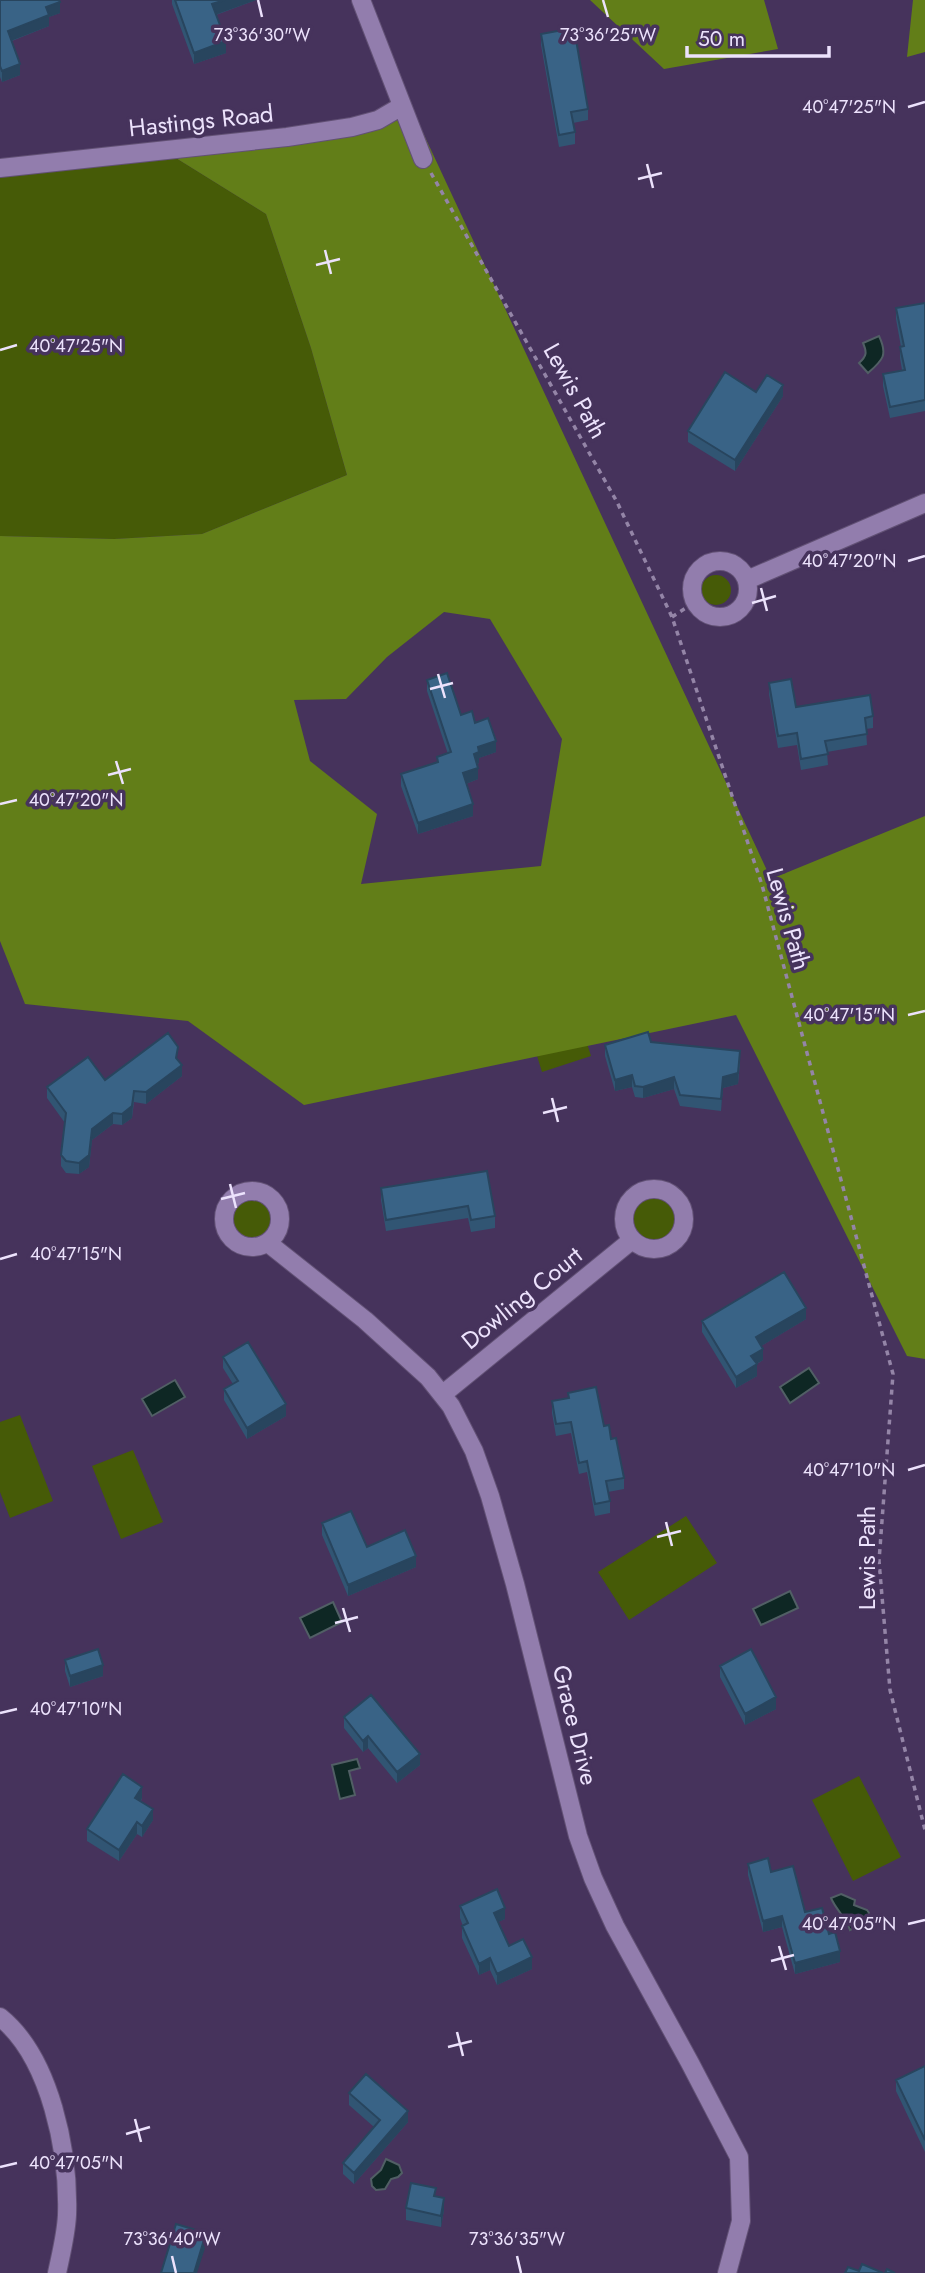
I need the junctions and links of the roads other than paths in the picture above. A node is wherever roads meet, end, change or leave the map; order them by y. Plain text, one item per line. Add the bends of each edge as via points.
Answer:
1 (361, 0) edge
2 (402, 106) junction
3 (423, 159) road end
4 (0, 168) edge
5 (925, 503) edge
6 (747, 580) junction
7 (632, 1240) dead end
8 (268, 1243) dead end
9 (443, 1394) junction
10 (0, 2017) edge
11 (57, 2273) edge
12 (727, 2273) edge

1 - 2 street
2 - 3 street
2 - 4 street, Hastings Road via 378,120 352,127
5 - 6 street
6 - 6 street via 747,598 736,612 718,617 709,615 692,593 695,575 709,563 736,565
7 - 9 street, Dowling Court
8 - 9 street, Grace Drive via 365,1320
9 - 12 street, Grace Drive via 474,1451 490,1496 578,1836 593,1878 739,2157 741,2221
10 - 11 street via 18,2035 38,2069 54,2110 67,2214

